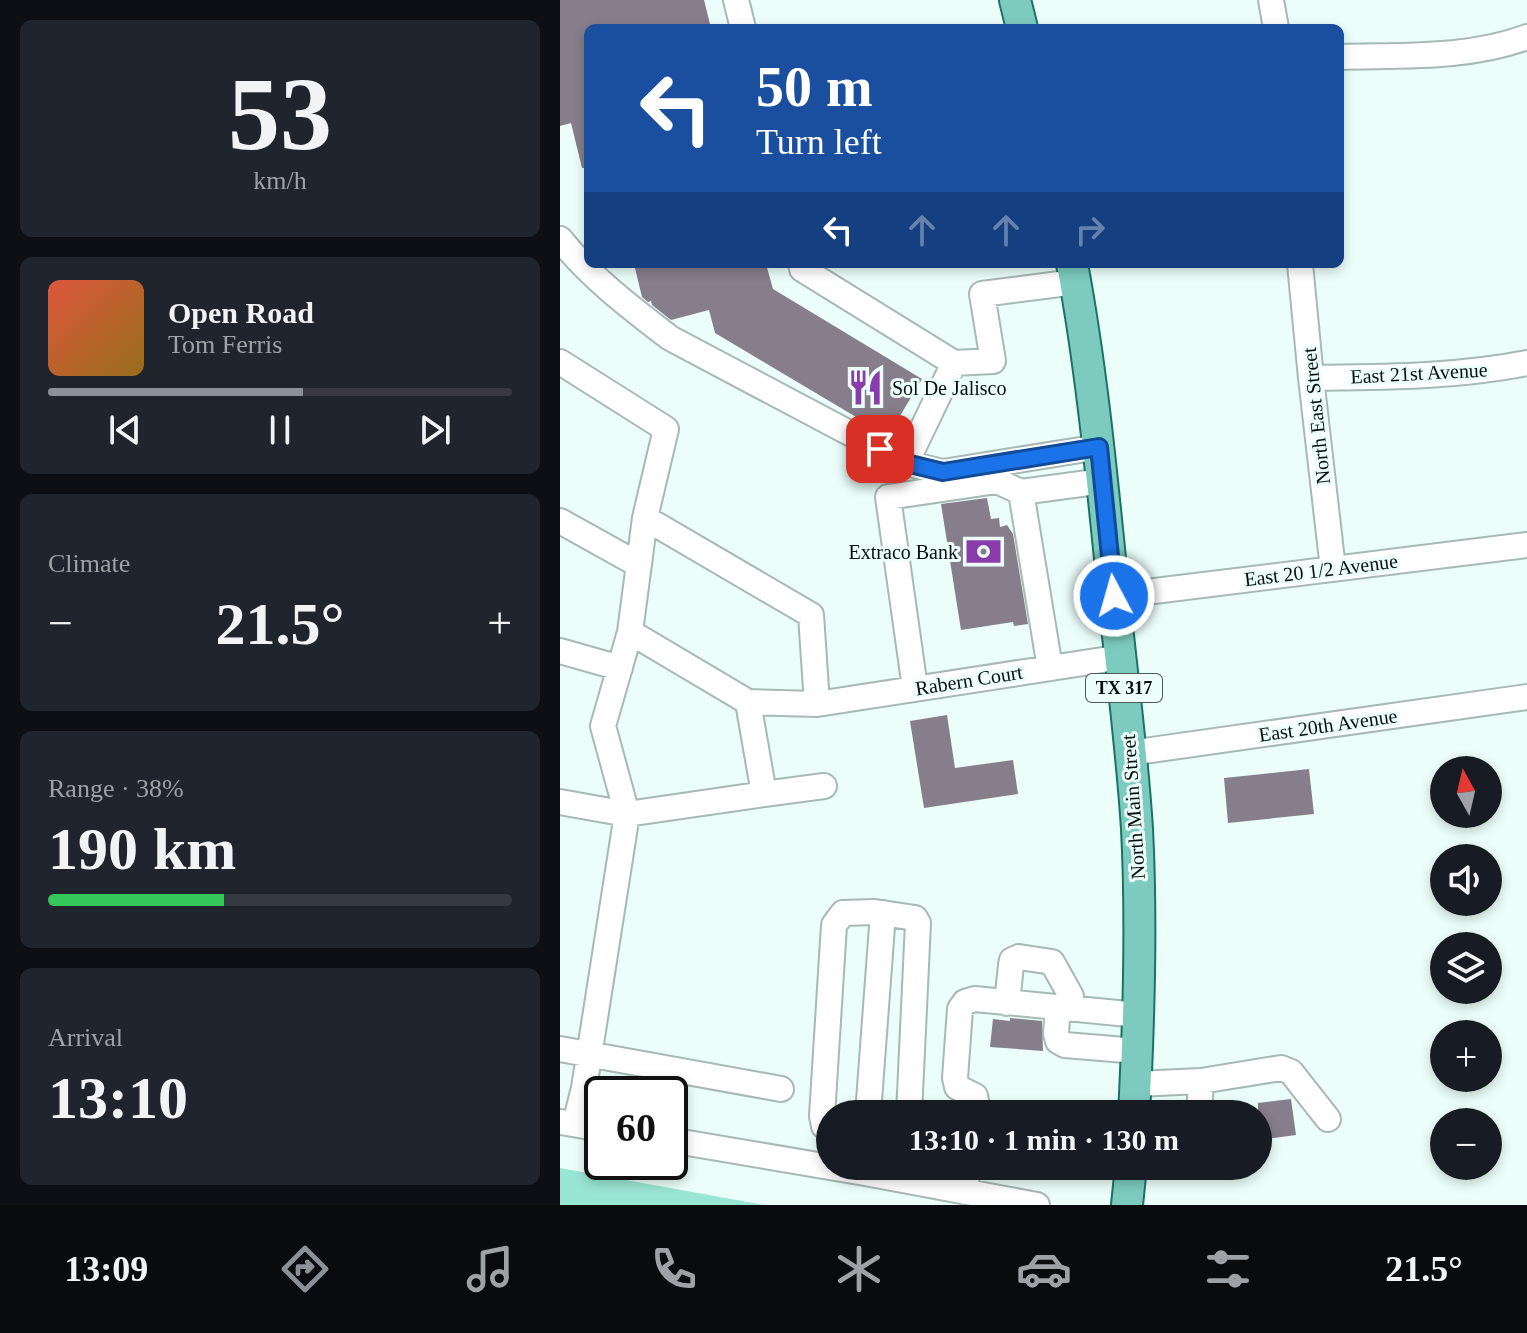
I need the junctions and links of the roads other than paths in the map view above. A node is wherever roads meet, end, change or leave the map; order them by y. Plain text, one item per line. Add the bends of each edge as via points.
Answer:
1 (736, 0) edge
2 (1015, 0) edge
3 (1271, 0) edge
4 (742, 24) edge
5 (1021, 24) edge
6 (1275, 24) edge
7 (1527, 37) edge
8 (1344, 57) edge
9 (560, 239) edge
10 (584, 266) edge
11 (586, 268) edge
12 (802, 268) edge
13 (1300, 268) edge
14 (1073, 273) edge
15 (560, 362) edge
16 (954, 363) junction
17 (1527, 363) edge
18 (1311, 378) junction
19 (1099, 447) junction
20 (906, 463) junction
21 (1103, 481) junction
22 (1021, 492) junction
23 (645, 518) junction
24 (560, 521) edge
25 (1527, 545) edge
26 (639, 565) junction
27 (1333, 569) junction
28 (1114, 596) junction
29 (630, 632) junction
30 (560, 651) edge
31 (1122, 657) junction
32 (620, 668) junction
33 (1050, 668) junction
34 (915, 688) junction
35 (1527, 697) edge
36 (748, 702) junction
37 (817, 704) junction
38 (1130, 753) junction
39 (824, 786) dead end
40 (764, 794) junction
41 (560, 802) edge
42 (627, 814) junction
43 (883, 913) junction
44 (1007, 1003) junction
45 (1064, 1008) junction
46 (1138, 1015) junction
47 (560, 1049) edge
48 (1137, 1051) junction
49 (589, 1055) junction
50 (1201, 1081) junction
51 (781, 1089) dead end
52 (1135, 1099) edge
53 (823, 1100) edge
54 (869, 1100) edge
55 (910, 1100) edge
56 (976, 1100) edge
57 (1200, 1100) edge
58 (1328, 1119) dead end
59 (568, 1123) edge
60 (688, 1143) edge
61 (816, 1162) edge
62 (911, 1180) edge
63 (966, 1180) edge
64 (1130, 1180) edge
65 (965, 1192) junction
66 (1037, 1205) edge
67 (1127, 1205) edge

1 - 4 street
2 - 5 main road
3 - 6 street
7 - 8 street via 1475,51
9 - 10 street
11 - 20 street via 670,338
12 - 16 street
13 - 18 street, North East Street
14 - 16 street via 982,294 993,361
14 - 19 main road, North Main Street / TX 317
15 - 23 street via 666,429
16 - 20 street
17 - 18 street, East 21st Avenue via 1488,371
18 - 27 street, North East Street
19 - 20 street via 943,472
19 - 21 main road, North Main Street / TX 317
21 - 22 street
21 - 28 main road, North Main Street / TX 317
22 - 33 street
22 - 34 street via 997,481 888,497
23 - 26 street
23 - 37 street via 811,615
24 - 26 street
25 - 27 street, East 20 1/2 Avenue
26 - 29 street
27 - 28 street, East 20 1/2 Avenue
28 - 31 main road, North Main Street / TX 317
29 - 32 street
29 - 36 street
30 - 32 street
31 - 33 street, Rabern Court
31 - 38 main road, North Main Street / TX 317
32 - 42 street via 603,726
33 - 34 street, Rabern Court
34 - 37 street, Rabern Court
35 - 38 street, East 20th Avenue
36 - 37 street, Rabern Court
36 - 40 street
38 - 46 main road, North Main Street / TX 317 via 1139,877
39 - 40 street
40 - 42 street
41 - 42 street
42 - 49 street
43 - 53 street via 843,913 834,925
43 - 54 street
43 - 55 street via 918,923
44 - 45 street
44 - 45 street via 1012,960 1019,957 1052,962 1071,996
44 - 56 street via 975,999 960,1009 955,1078 957,1087
45 - 46 street
45 - 48 street via 1058,1041
46 - 48 main road, North Main Street / TX 317
47 - 49 street
48 - 52 main road, North Main Street / TX 317
49 - 51 street
49 - 59 street via 584,1088
50 - 52 street
50 - 57 street
50 - 58 street via 1281,1068 1291,1072
60 - 61 street
62 - 65 street
63 - 65 street
64 - 67 main road
65 - 66 street

